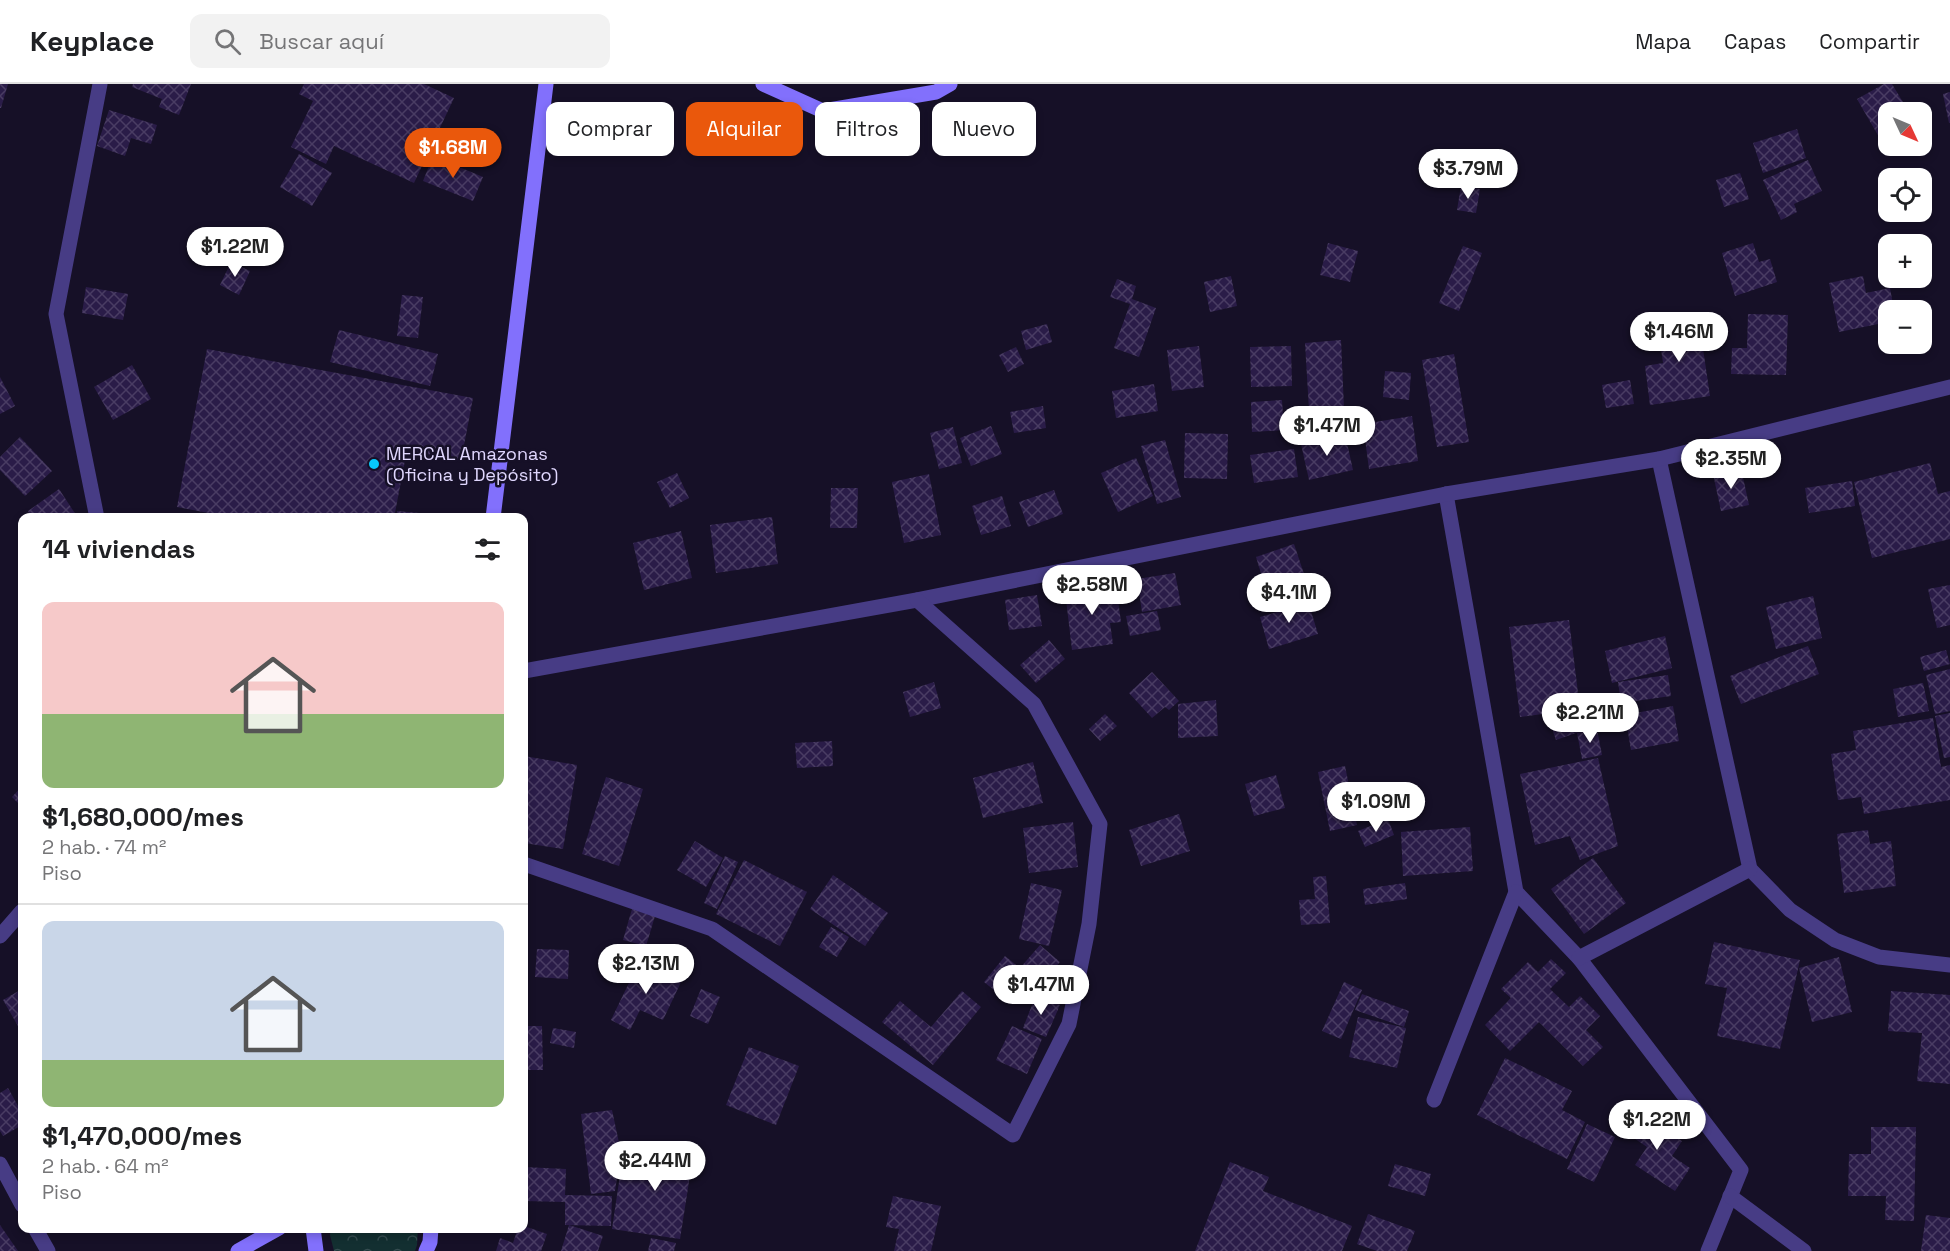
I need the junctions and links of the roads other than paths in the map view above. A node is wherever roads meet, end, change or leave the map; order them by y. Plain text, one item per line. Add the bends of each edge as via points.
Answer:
1 (100, 84) edge
2 (546, 84) edge
3 (763, 84) edge
4 (950, 84) edge
5 (1950, 387) edge
6 (1659, 459) junction
7 (1446, 494) junction
8 (96, 513) edge
9 (494, 513) edge
10 (917, 600) junction
11 (528, 670) edge
12 (528, 865) edge
13 (1750, 869) junction
14 (1516, 892) junction
15 (18, 916) edge
16 (0, 936) edge
17 (1579, 957) junction
18 (1950, 965) edge
19 (1434, 1100) dead end
20 (0, 1164) edge
21 (1730, 1196) junction
22 (18, 1198) edge
23 (38, 1233) edge
24 (270, 1233) edge
25 (314, 1233) edge
26 (48, 1251) edge
27 (238, 1251) edge
28 (316, 1251) edge
29 (1708, 1251) edge
30 (1803, 1251) edge

1 - 8 street via 56,314
2 - 9 main road
3 - 4 main road via 823,111 936,92
5 - 6 street
6 - 7 street
6 - 13 street
7 - 10 street
7 - 14 street
10 - 11 street
10 - 12 street via 1034,704 1100,824 1089,924 1069,1024 1013,1135 712,929
13 - 17 street
13 - 18 street via 1790,910 1835,940 1879,957
14 - 17 street
14 - 19 street
15 - 16 street
17 - 21 street via 1741,1170
20 - 22 street
21 - 29 street
21 - 30 street
23 - 26 street
24 - 27 main road
25 - 28 main road

